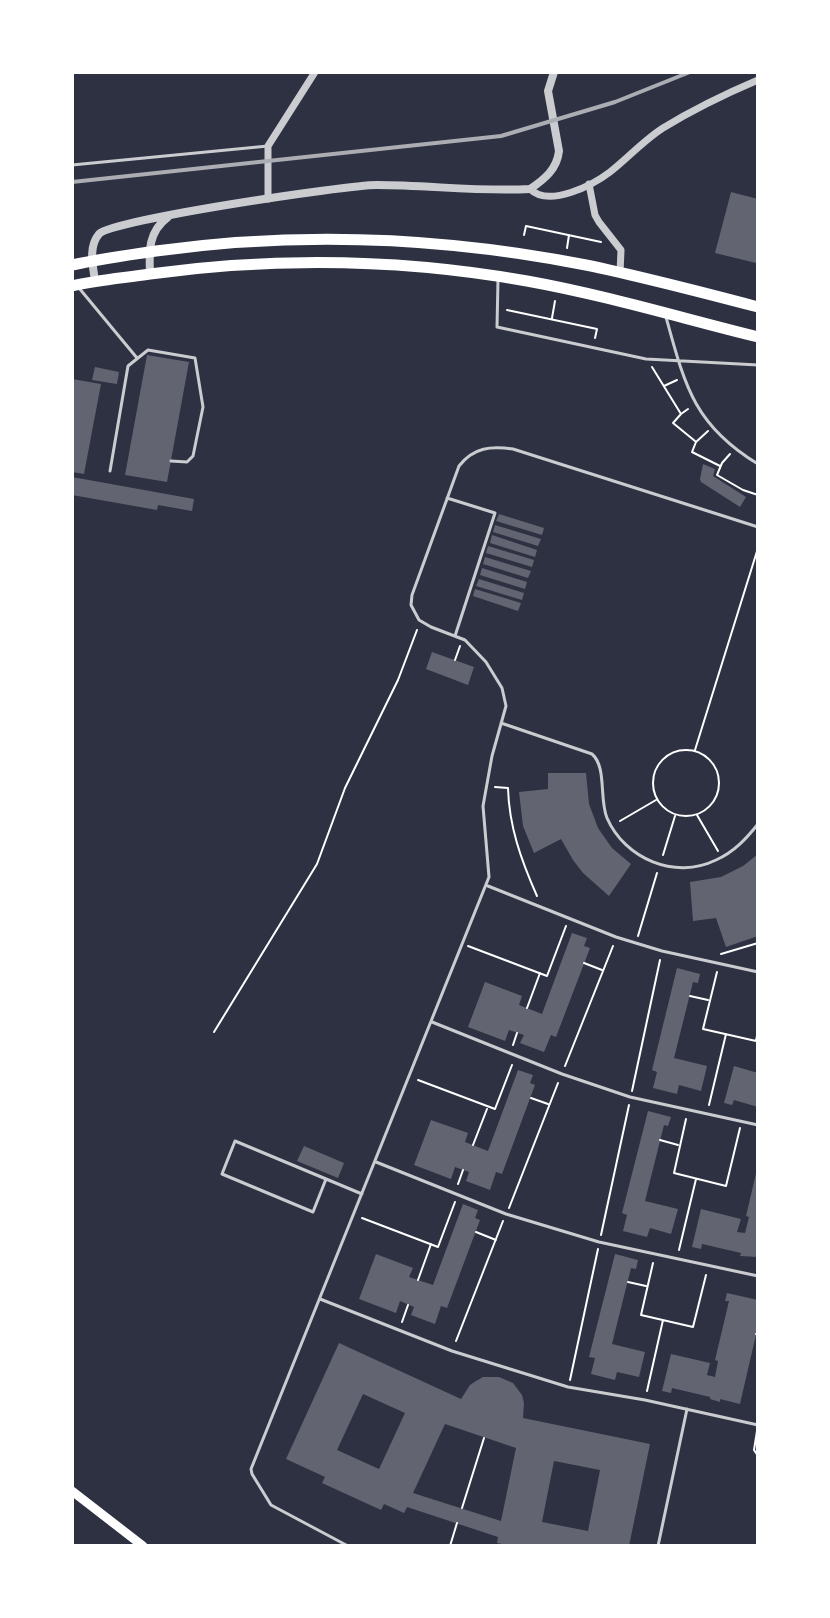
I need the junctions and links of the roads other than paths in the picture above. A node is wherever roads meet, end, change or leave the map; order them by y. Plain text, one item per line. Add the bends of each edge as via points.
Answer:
1 (315, 72) edge
2 (554, 72) edge
3 (758, 83) edge
4 (268, 146) junction
5 (72, 165) edge
6 (589, 184) junction
7 (530, 189) junction
8 (268, 199) junction
9 (172, 214) junction
10 (149, 252) junction
11 (92, 260) junction
12 (72, 265) edge
13 (620, 273) junction
14 (150, 274) junction
15 (498, 276) junction
16 (95, 281) junction
17 (74, 286) edge
18 (758, 307) edge
19 (665, 314) junction
20 (758, 337) edge
21 (137, 358) junction
22 (677, 359) junction
23 (758, 365) edge
24 (171, 461) dead end
25 (758, 464) edge
26 (110, 471) dead end
27 (447, 498) junction
28 (758, 521) edge
29 (757, 527) edge
30 (455, 636) junction
31 (501, 723) junction
32 (758, 824) edge
33 (487, 886) junction
34 (758, 972) edge
35 (432, 1022) junction
36 (758, 1125) edge
37 (376, 1161) junction
38 (326, 1179) junction
39 (362, 1194) junction
40 (758, 1276) edge
41 (320, 1299) junction
42 (687, 1409) junction
43 (758, 1426) edge
44 (72, 1491) edge
45 (143, 1546) edge
46 (348, 1546) edge
47 (658, 1546) edge

1 - 4 street
2 - 7 street via 548,91 557,163
3 - 6 street via 693,110
4 - 5 lane
4 - 8 street
6 - 7 street via 551,196
6 - 13 street via 595,215 621,250
7 - 8 street via 376,185
8 - 9 street
9 - 10 street via 154,233
9 - 11 street via 105,229 93,246
10 - 11 highway
10 - 13 highway via 242,241 339,238 444,245
10 - 14 street
11 - 12 highway
11 - 16 street
13 - 18 highway
14 - 15 highway via 334,263
14 - 16 highway
15 - 19 highway
15 - 22 lane via 497,327 646,359
16 - 17 highway
17 - 21 lane
19 - 20 highway
19 - 22 lane
21 - 24 lane via 148,350 195,358 203,407 193,456 187,462
21 - 26 lane via 128,366
22 - 23 lane
22 - 25 lane via 712,428
27 - 29 lane via 465,459 477,449 499,447
27 - 30 lane via 412,595 421,622
27 - 30 lane via 495,513
28 - 29 lane
30 - 31 lane via 486,662 502,688 506,706
31 - 32 lane via 597,758 611,826 642,858 684,868 700,866 737,847
31 - 33 lane via 485,786
33 - 34 lane via 616,937
33 - 35 lane
35 - 36 lane via 630,1097
35 - 37 lane
37 - 39 lane
37 - 40 lane via 506,1214 599,1242
38 - 38 lane via 235,1141 222,1174 313,1212
38 - 39 lane
39 - 41 lane
41 - 42 lane via 452,1351 568,1387
41 - 46 lane via 252,1474 271,1505
42 - 43 lane
42 - 47 lane
44 - 45 main road

